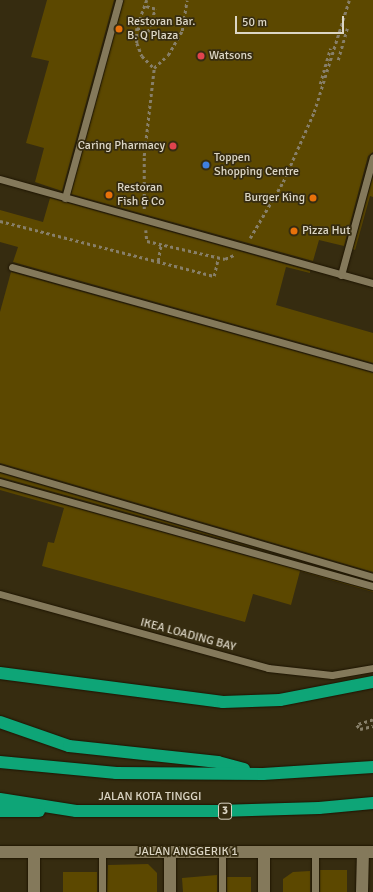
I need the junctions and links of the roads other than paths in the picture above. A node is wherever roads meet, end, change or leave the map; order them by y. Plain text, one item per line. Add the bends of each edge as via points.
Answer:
1 (119, 0) edge
2 (373, 157) edge
3 (0, 179) edge
4 (64, 198) junction
5 (12, 267) dead end
6 (341, 275) junction
7 (373, 283) edge
8 (373, 368) edge
9 (0, 468) edge
10 (0, 482) edge
11 (373, 577) edge
12 (373, 586) edge
13 (0, 594) edge
14 (373, 668) edge
15 (0, 673) edge
16 (373, 682) edge
17 (0, 722) edge
18 (0, 762) edge
19 (373, 766) edge
20 (263, 774) junction
21 (0, 799) edge
22 (373, 803) edge
23 (0, 811) edge
24 (76, 811) junction
25 (0, 852) edge
26 (34, 852) junction
27 (102, 852) junction
28 (170, 852) junction
29 (222, 852) junction
30 (264, 852) junction
31 (315, 852) junction
32 (368, 852) edge
33 (34, 892) edge
34 (102, 892) edge
35 (170, 892) edge
36 (222, 892) edge
37 (264, 892) edge
38 (315, 892) edge
39 (362, 892) edge

1 - 4 lane
2 - 6 lane
3 - 4 lane
4 - 6 lane
5 - 8 lane
6 - 7 lane
9 - 11 lane
10 - 12 lane
13 - 14 lane, IKEA LOADING BAY via 268,668 332,675
15 - 16 highway via 223,702 280,700
17 - 20 highway via 68,746 218,762
18 - 20 highway, JALAN KOTA TINGGI via 116,773
19 - 20 highway, JALAN KOTA TINGGI
21 - 24 highway, JALAN KOTA TINGGI / 3
22 - 24 highway, JALAN KOTA TINGGI / 3 via 218,812
23 - 24 highway
25 - 26 street, JALAN ANGGERIK 1
26 - 27 street, JALAN ANGGERIK 1
26 - 33 street
27 - 28 street, JALAN ANGGERIK 1
27 - 34 lane
28 - 29 street, JALAN ANGGERIK 1
28 - 35 street
29 - 30 street, JALAN ANGGERIK 1
29 - 36 lane
30 - 31 street, JALAN ANGGERIK 1
30 - 37 street
31 - 32 street, JALAN ANGGERIK 1
31 - 38 lane
32 - 39 street

